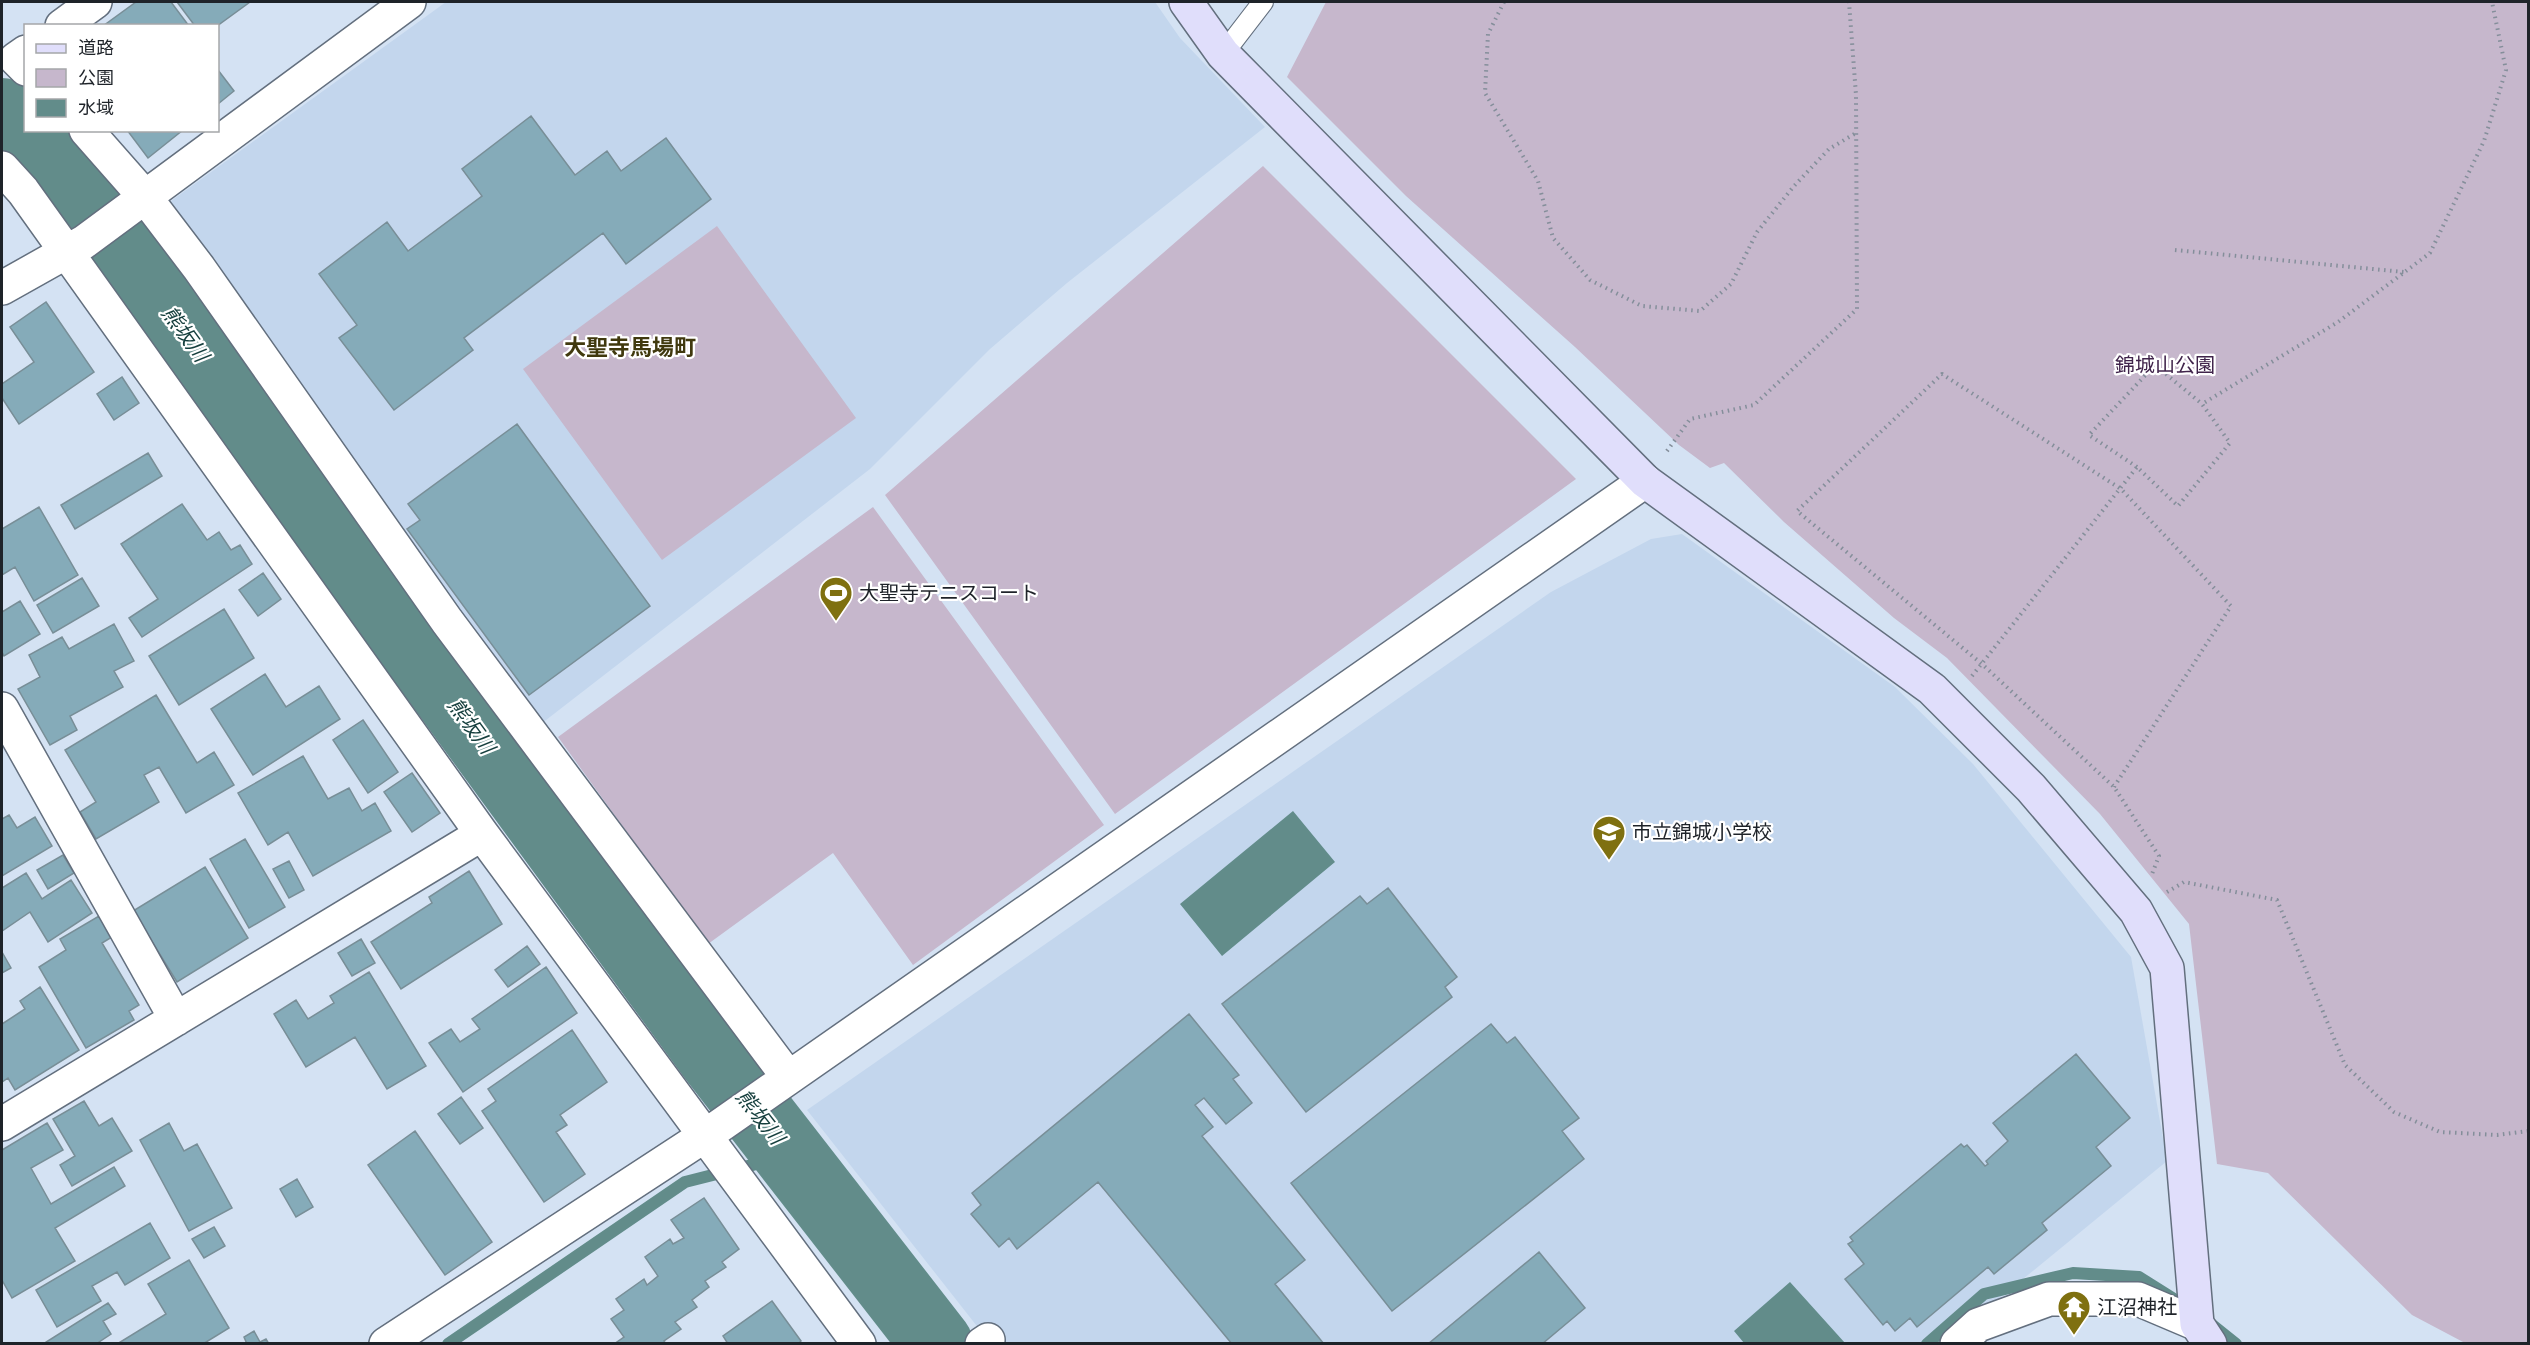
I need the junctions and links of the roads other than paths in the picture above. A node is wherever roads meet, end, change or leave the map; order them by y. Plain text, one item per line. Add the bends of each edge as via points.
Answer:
1 (95, 2) edge
2 (409, 2) edge
3 (1186, 2) edge
4 (1263, 2) edge
5 (65, 24) edge
6 (1223, 54) junction
7 (88, 132) edge
8 (2, 168) edge
9 (142, 199) junction
10 (75, 248) junction
11 (2, 288) edge
12 (1645, 481) junction
13 (2, 709) edge
14 (482, 834) junction
15 (176, 1019) junction
16 (779, 1083) junction
17 (2, 1124) edge
18 (711, 1131) junction
19 (2204, 1334) edge
20 (386, 1344) edge
21 (859, 1344) edge
22 (1957, 1344) edge

1 - 5 street
2 - 9 street
3 - 6 street
4 - 6 lane
6 - 12 street
7 - 9 street
8 - 10 street
9 - 10 street
9 - 16 street via 315,431
10 - 11 street
10 - 14 street
12 - 16 street
12 - 19 street via 1932,689 2031,788 2136,910 2167,968
13 - 15 street
14 - 15 street
14 - 18 street
15 - 17 street
16 - 18 street
18 - 20 street
18 - 21 street
19 - 22 street via 2138,1299 2049,1299 1978,1325

